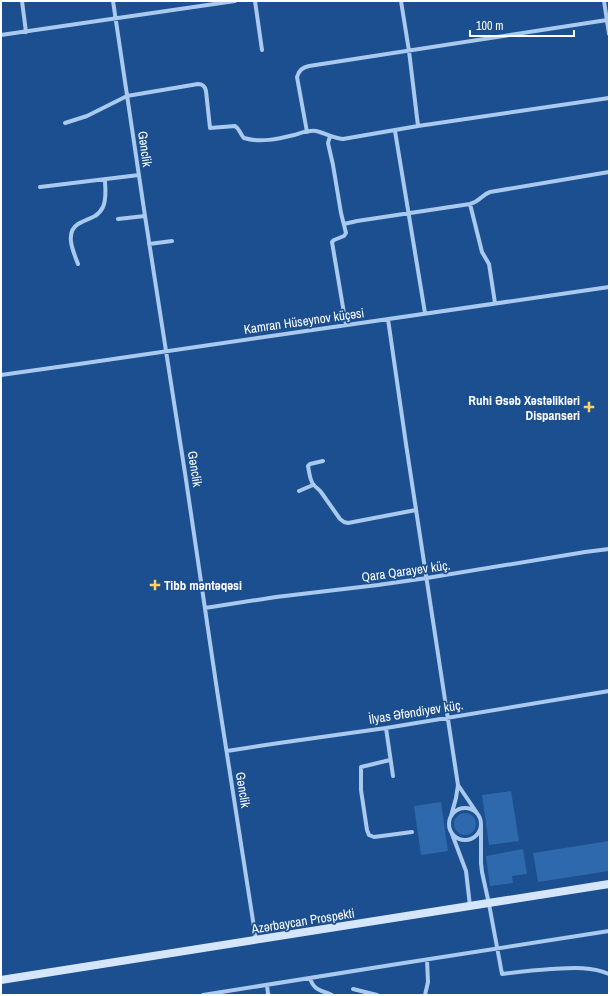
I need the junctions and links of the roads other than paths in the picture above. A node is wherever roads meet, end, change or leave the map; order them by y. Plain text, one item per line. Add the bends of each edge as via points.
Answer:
1 (22, 1) edge
2 (113, 1) edge
3 (198, 1) edge
4 (235, 1) edge
5 (254, 1) edge
6 (401, 1) edge
7 (604, 1) edge
8 (199, 6) junction
9 (116, 19) junction
10 (607, 20) junction
11 (26, 32) junction
12 (609, 34) edge
13 (1, 35) edge
14 (262, 50) dead end
15 (409, 51) junction
16 (128, 96) junction
17 (609, 98) edge
18 (65, 124) dead end
19 (418, 126) junction
20 (395, 130) junction
21 (307, 132) junction
22 (330, 136) junction
23 (609, 172) edge
24 (139, 175) junction
25 (105, 179) junction
26 (40, 187) dead end
27 (470, 204) junction
28 (408, 213) junction
29 (145, 216) junction
30 (118, 219) dead end
31 (344, 224) junction
32 (172, 241) dead end
33 (149, 244) junction
34 (78, 264) dead end
35 (609, 286) edge
36 (495, 303) junction
37 (425, 313) junction
38 (388, 319) junction
39 (346, 325) junction
40 (166, 351) junction
41 (1, 375) edge
42 (323, 462) dead end
43 (313, 485) junction
44 (299, 490) dead end
45 (416, 510) junction
46 (609, 549) edge
47 (427, 578) junction
48 (205, 608) junction
49 (609, 691) edge
50 (448, 718) junction
51 (386, 728) junction
52 (227, 751) junction
53 (390, 760) junction
54 (393, 776) dead end
55 (458, 785) junction
56 (479, 816) junction
57 (450, 819) junction
58 (481, 824) junction
59 (451, 830) junction
60 (412, 832) dead end
61 (609, 884) edge
62 (489, 904) junction
63 (470, 906) junction
64 (609, 931) edge
65 (256, 940) junction
66 (497, 948) junction
67 (427, 960) junction
68 (609, 974) edge
69 (310, 978) junction
70 (1, 980) edge
71 (267, 985) junction
72 (353, 989) dead end
73 (203, 995) edge
74 (270, 995) edge
75 (332, 995) edge
76 (377, 995) edge
77 (425, 995) edge

1 - 11 street
2 - 9 street, Gənclik
3 - 8 street
4 - 8 street
5 - 14 street
6 - 15 street
7 - 10 street
8 - 9 street
9 - 11 street
9 - 16 street, Gənclik
10 - 12 street
10 - 15 street
11 - 13 street
15 - 19 street
15 - 21 street via 309,66 298,71
16 - 18 street via 88,116
16 - 21 street via 201,84 206,91 210,128 235,126 244,138 254,140 272,140
16 - 24 street, Gənclik
17 - 19 street
19 - 20 street
20 - 22 street via 343,139
20 - 28 street
21 - 22 street via 316,131
22 - 31 street via 328,144
23 - 27 street via 490,192 479,201
24 - 25 street
24 - 29 street, Gənclik
25 - 26 street
25 - 34 street via 103,208 98,214 78,224 71,232
27 - 28 street
27 - 36 street via 482,252 489,264
28 - 31 street
28 - 37 street
29 - 30 street
29 - 33 street, Gənclik
31 - 39 street via 346,234 332,242
32 - 33 street
33 - 40 street, Gənclik
35 - 36 street, Kamran Hüseynov küçəsi
36 - 37 street, Kamran Hüseynov küçəsi
37 - 38 street, Kamran Hüseynov küçəsi
38 - 39 street, Kamran Hüseynov küçəsi
38 - 45 street
39 - 40 street, Kamran Hüseynov küçəsi
40 - 41 street, Kamran Hüseynov küçəsi
40 - 48 street, Gənclik
42 - 43 street via 308,466
43 - 44 street
43 - 45 street via 318,488 340,519 348,523
45 - 47 street
46 - 47 street, Qara Qarayev küç.
47 - 48 street, Qara Qarayev küç.
47 - 50 street
48 - 52 street, Gənclik
49 - 50 street, İlyas Əfəndiyev küç.
50 - 51 street, İlyas Əfəndiyev küç.
50 - 55 street
51 - 52 street, İlyas Əfəndiyev küç.
51 - 53 street
52 - 65 street, Gənclik
53 - 54 street
53 - 60 street via 361,767 361,790 367,830 374,837
55 - 56 street
55 - 57 street
56 - 57 street via 471,809 464,808 457,810
56 - 58 street
57 - 59 street
58 - 59 street via 478,834 468,839 458,838
58 - 62 street via 481,863
59 - 63 street via 466,871
61 - 62 street, Azərbaycan Prospekti
62 - 63 street, Azərbaycan Prospekti
62 - 66 street
63 - 65 street, Azərbaycan Prospekti
64 - 66 street
65 - 70 street, Azərbaycan Prospekti
66 - 67 street
66 - 68 street via 502,974 571,968 592,969
67 - 69 street
67 - 77 street via 428,982
69 - 71 street
69 - 75 street via 315,988
71 - 73 street
71 - 74 street
72 - 76 street

